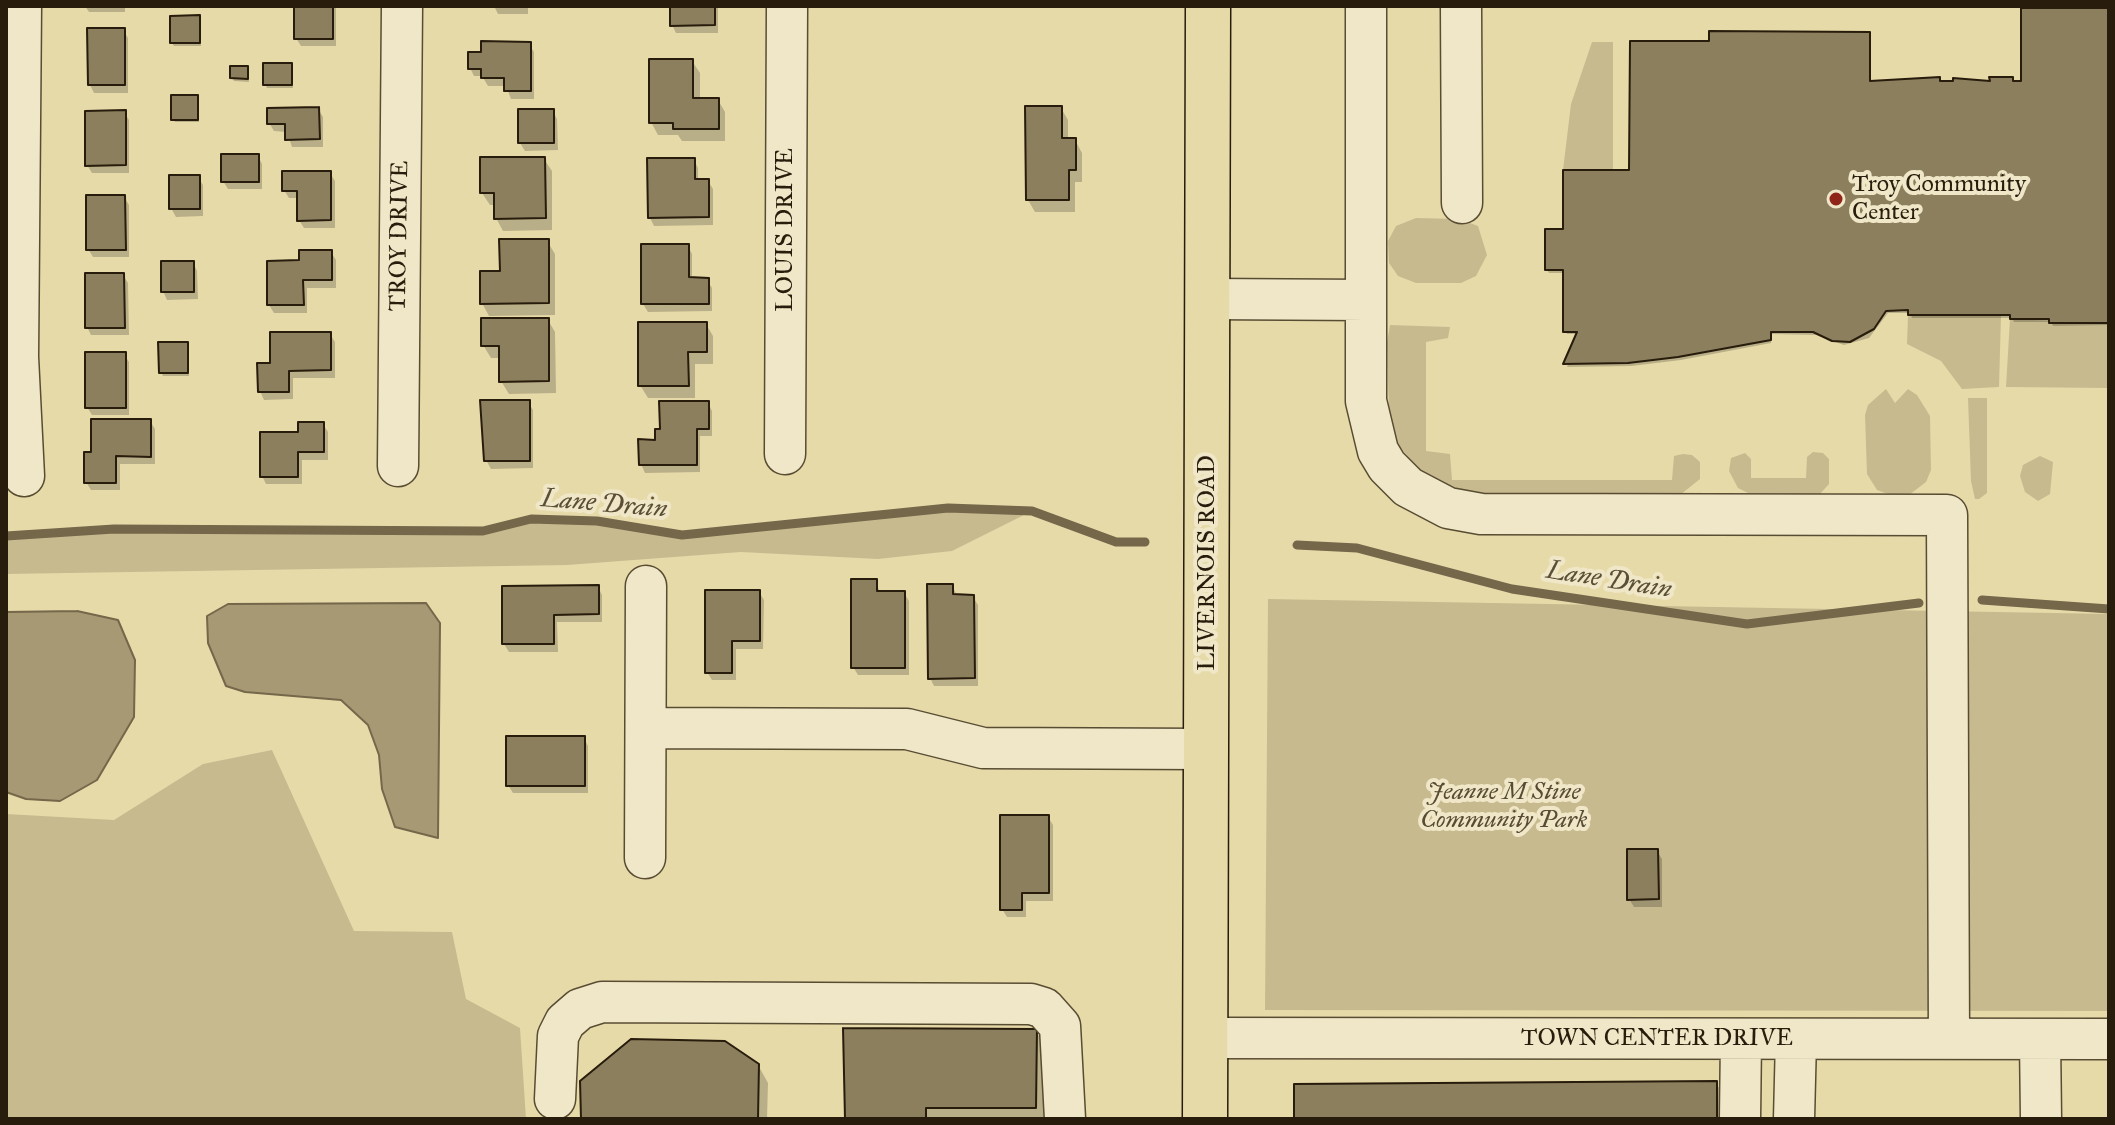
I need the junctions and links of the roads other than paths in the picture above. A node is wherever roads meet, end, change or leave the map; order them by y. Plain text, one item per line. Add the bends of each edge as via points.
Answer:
1 (21, 6) edge
2 (402, 6) edge
3 (787, 6) edge
4 (1208, 6) edge
5 (1366, 6) edge
6 (1461, 6) edge
7 (1462, 203) dead end
8 (1208, 299) junction
9 (1366, 300) junction
10 (785, 454) dead end
11 (398, 466) dead end
12 (24, 476) dead end
13 (646, 586) dead end
14 (647, 728) junction
15 (1205, 749) junction
16 (645, 858) dead end
17 (1204, 1038) junction
18 (1741, 1039) junction
19 (1796, 1039) junction
20 (1949, 1039) junction
21 (2040, 1039) junction
22 (2109, 1039) edge
23 (555, 1099) dead end
24 (1065, 1119) edge
25 (1205, 1119) edge
26 (1740, 1119) edge
27 (1794, 1119) edge
28 (2041, 1119) edge

1 - 12 street via 18,357
2 - 11 street, TROY DRIVE
3 - 10 street, LOUIS DRIVE
4 - 8 main road, LIVERNOIS ROAD
5 - 9 street
6 - 7 street
8 - 9 street
8 - 15 main road, LIVERNOIS ROAD
9 - 20 street via 1366,401 1372,435 1396,477 1420,496 1448,508 1481,514 1947,515
13 - 14 street
14 - 15 street via 907,729 983,748
14 - 16 street
15 - 17 main road, LIVERNOIS ROAD
17 - 18 street, TOWN CENTER DRIVE
17 - 25 main road, LIVERNOIS ROAD
18 - 19 street, TOWN CENTER DRIVE
18 - 26 street
19 - 20 street, TOWN CENTER DRIVE
19 - 27 street
20 - 21 street, TOWN CENTER DRIVE
21 - 22 street, TOWN CENTER DRIVE
21 - 28 street
23 - 24 street via 558,1036 580,1009 602,1002 1031,1004 1044,1008 1060,1026

